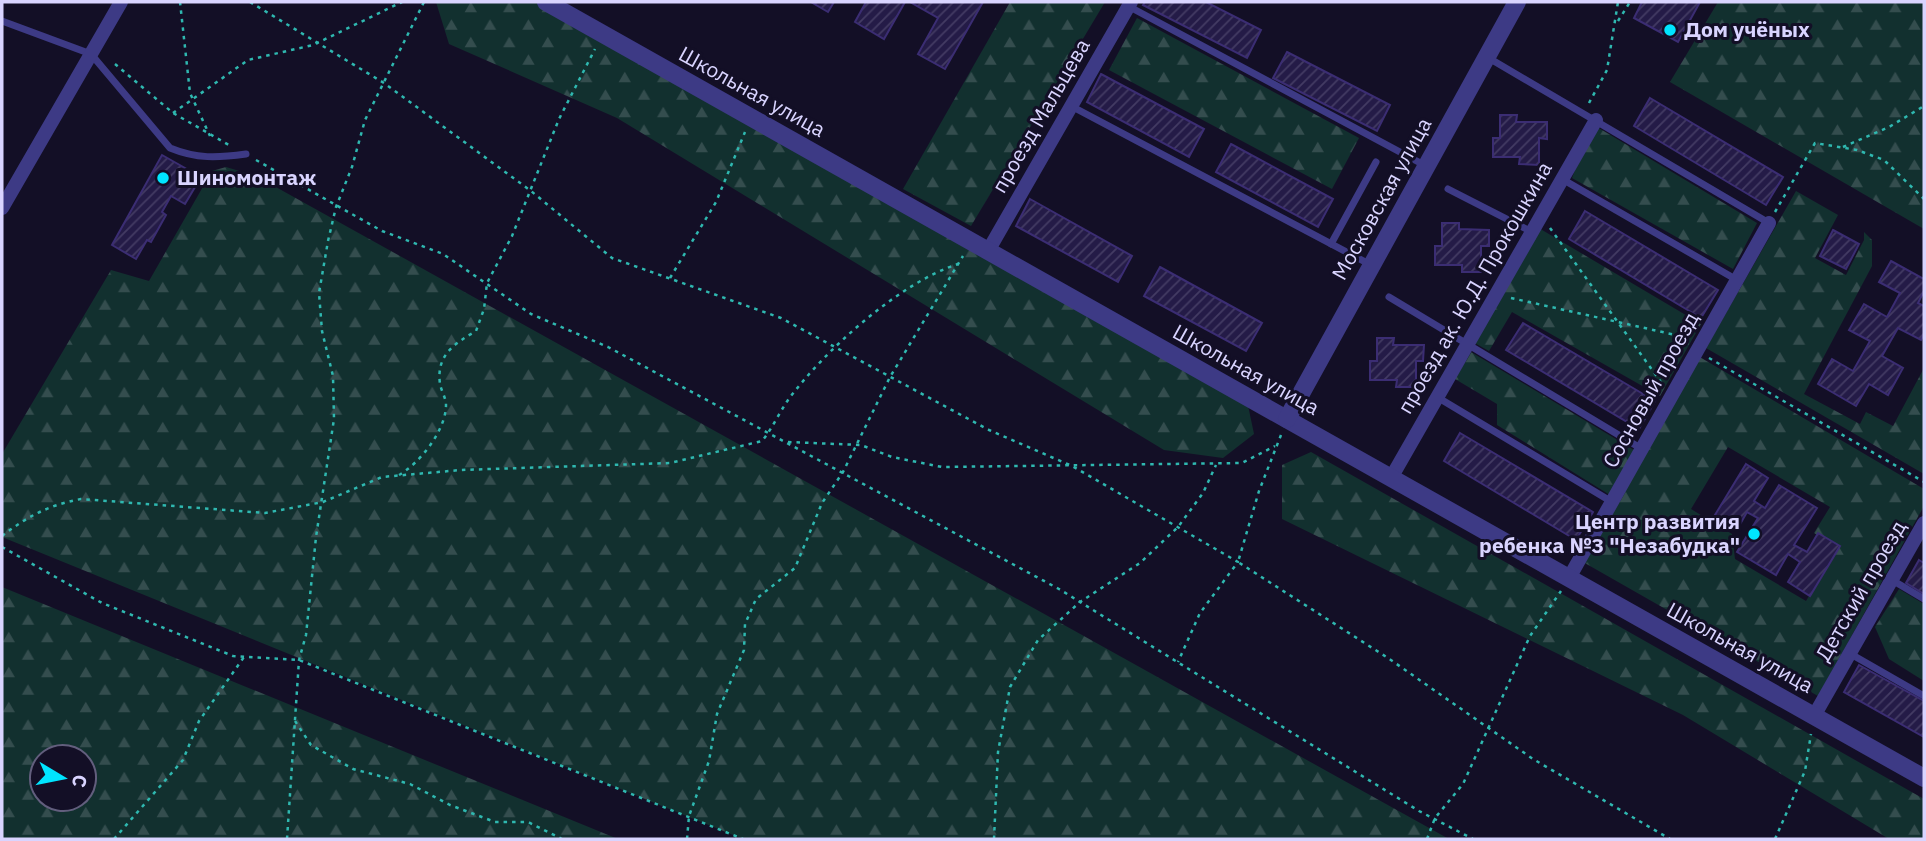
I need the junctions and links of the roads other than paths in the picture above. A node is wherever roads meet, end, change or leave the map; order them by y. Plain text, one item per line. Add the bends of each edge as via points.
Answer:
1 (121, 2) edge
2 (546, 2) edge
3 (1517, 2) edge
4 (1130, 4) edge
5 (2, 21) edge
6 (94, 48) junction
7 (1487, 57) junction
8 (1071, 106) junction
9 (1590, 116) junction
10 (246, 154) road end
11 (1376, 162) dead end
12 (1427, 166) junction
13 (1562, 179) junction
14 (1448, 189) dead end
15 (2, 208) edge
16 (1769, 223) joint
17 (1531, 232) junction
18 (1331, 244) junction
19 (988, 251) junction
20 (1372, 265) junction
21 (1737, 280) junction
22 (1389, 296) dead end
23 (1467, 344) junction
24 (1437, 397) junction
25 (1287, 419) junction
26 (1642, 449) junction
27 (1391, 478) junction
28 (1612, 502) junction
29 (1924, 523) edge
30 (1569, 578) junction
31 (1892, 580) junction
32 (1924, 599) edge
33 (1849, 653) junction
34 (1924, 696) edge
35 (1814, 716) junction
36 (1924, 778) edge

1 - 6 street
2 - 19 street, Школьная улица
3 - 7 street, Московская улица
4 - 8 street, проезд Мальцева
4 - 12 lane
5 - 6 lane
6 - 10 lane via 170,148 210,159
6 - 15 street
7 - 9 lane
7 - 12 street, Московская улица
8 - 18 lane
8 - 19 street, проезд Мальцева
9 - 13 street, проезд ак. Ю.Д. Прокошкина
9 - 16 lane
11 - 18 lane
12 - 20 street, Московская улица
13 - 17 street, проезд ак. Ю.Д. Прокошкина
13 - 21 lane
14 - 17 lane
16 - 21 street, Сосновый проезд
17 - 23 street, проезд ак. Ю.Д. Прокошкина
18 - 20 lane
19 - 25 street, Школьная улица
20 - 25 street, Московская улица
21 - 26 street, Сосновый проезд
22 - 23 lane
23 - 24 street, проезд ак. Ю.Д. Прокошкина
23 - 26 lane
24 - 27 street, проезд ак. Ю.Д. Прокошкина
24 - 28 lane
25 - 27 street, Школьная улица
26 - 28 street, Сосновый проезд
27 - 30 street, Школьная улица
28 - 30 street, Сосновый проезд
29 - 31 street, Детский проезд
30 - 35 street, Школьная улица
31 - 32 lane
31 - 33 street, Детский проезд
33 - 34 lane
33 - 35 street, Детский проезд
35 - 36 street, Школьная улица

